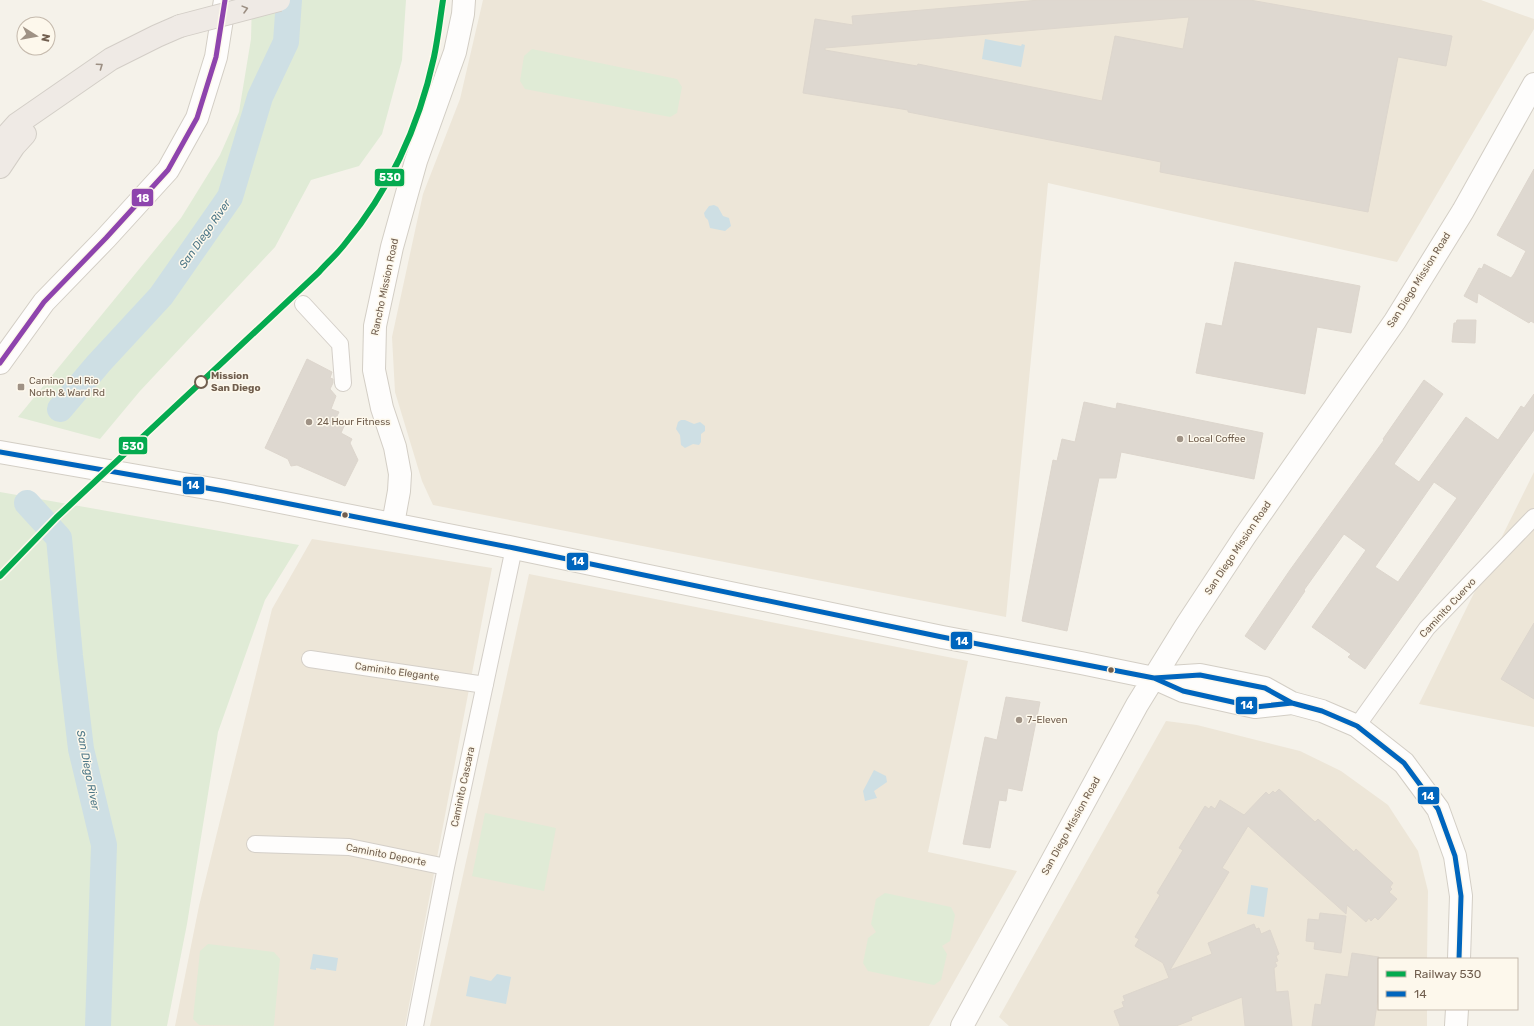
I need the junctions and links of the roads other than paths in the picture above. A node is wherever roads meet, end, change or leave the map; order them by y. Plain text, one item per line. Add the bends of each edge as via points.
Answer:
1 (225, 0) edge
2 (279, 0) edge
3 (464, 0) edge
4 (1534, 84) edge
5 (68, 88) junction
6 (0, 143) edge
7 (0, 167) edge
8 (303, 304) dead end
9 (0, 363) edge
10 (343, 383) dead end
11 (0, 452) edge
12 (1534, 517) edge
13 (393, 524) junction
14 (514, 548) junction
15 (310, 659) dead end
16 (1154, 678) junction
17 (485, 685) junction
18 (1357, 726) junction
19 (255, 844) dead end
20 (446, 867) junction
21 (1459, 958) edge
22 (1457, 1010) edge
23 (415, 1026) edge
24 (962, 1026) edge
25 (1456, 1026) edge

1 - 9 main road via 216,57 197,118 168,170 44,302
5 -> 2 highway, bridge via 111,59 180,26
3 - 13 main road, Rancho Mission Road via 455,52 416,161 392,247 375,326 374,370 400,474
4 - 16 main road, San Diego Mission Road via 1463,211 1395,321 1245,536
5 - 6 highway via 17,124
5 - 7 highway via 14,146
8 - 10 street via 340,344
11 - 13 main road via 224,491
12 - 18 street, Caminito Cuervo via 1427,628
13 - 14 main road
14 - 16 main road via 942,637
14 - 17 street, Caminito Cascara
15 - 17 street, Caminito Elegante
16 - 18 main road via 1200,674 1265,688 1292,704 1322,711
16 - 24 main road, San Diego Mission Road
17 - 20 street, Caminito Cascara
18 - 21 main road via 1404,763 1438,809 1455,856 1461,896
19 - 20 street, Caminito Deporte via 349,847
20 - 23 street, Caminito Cascara
22 - 25 main road

